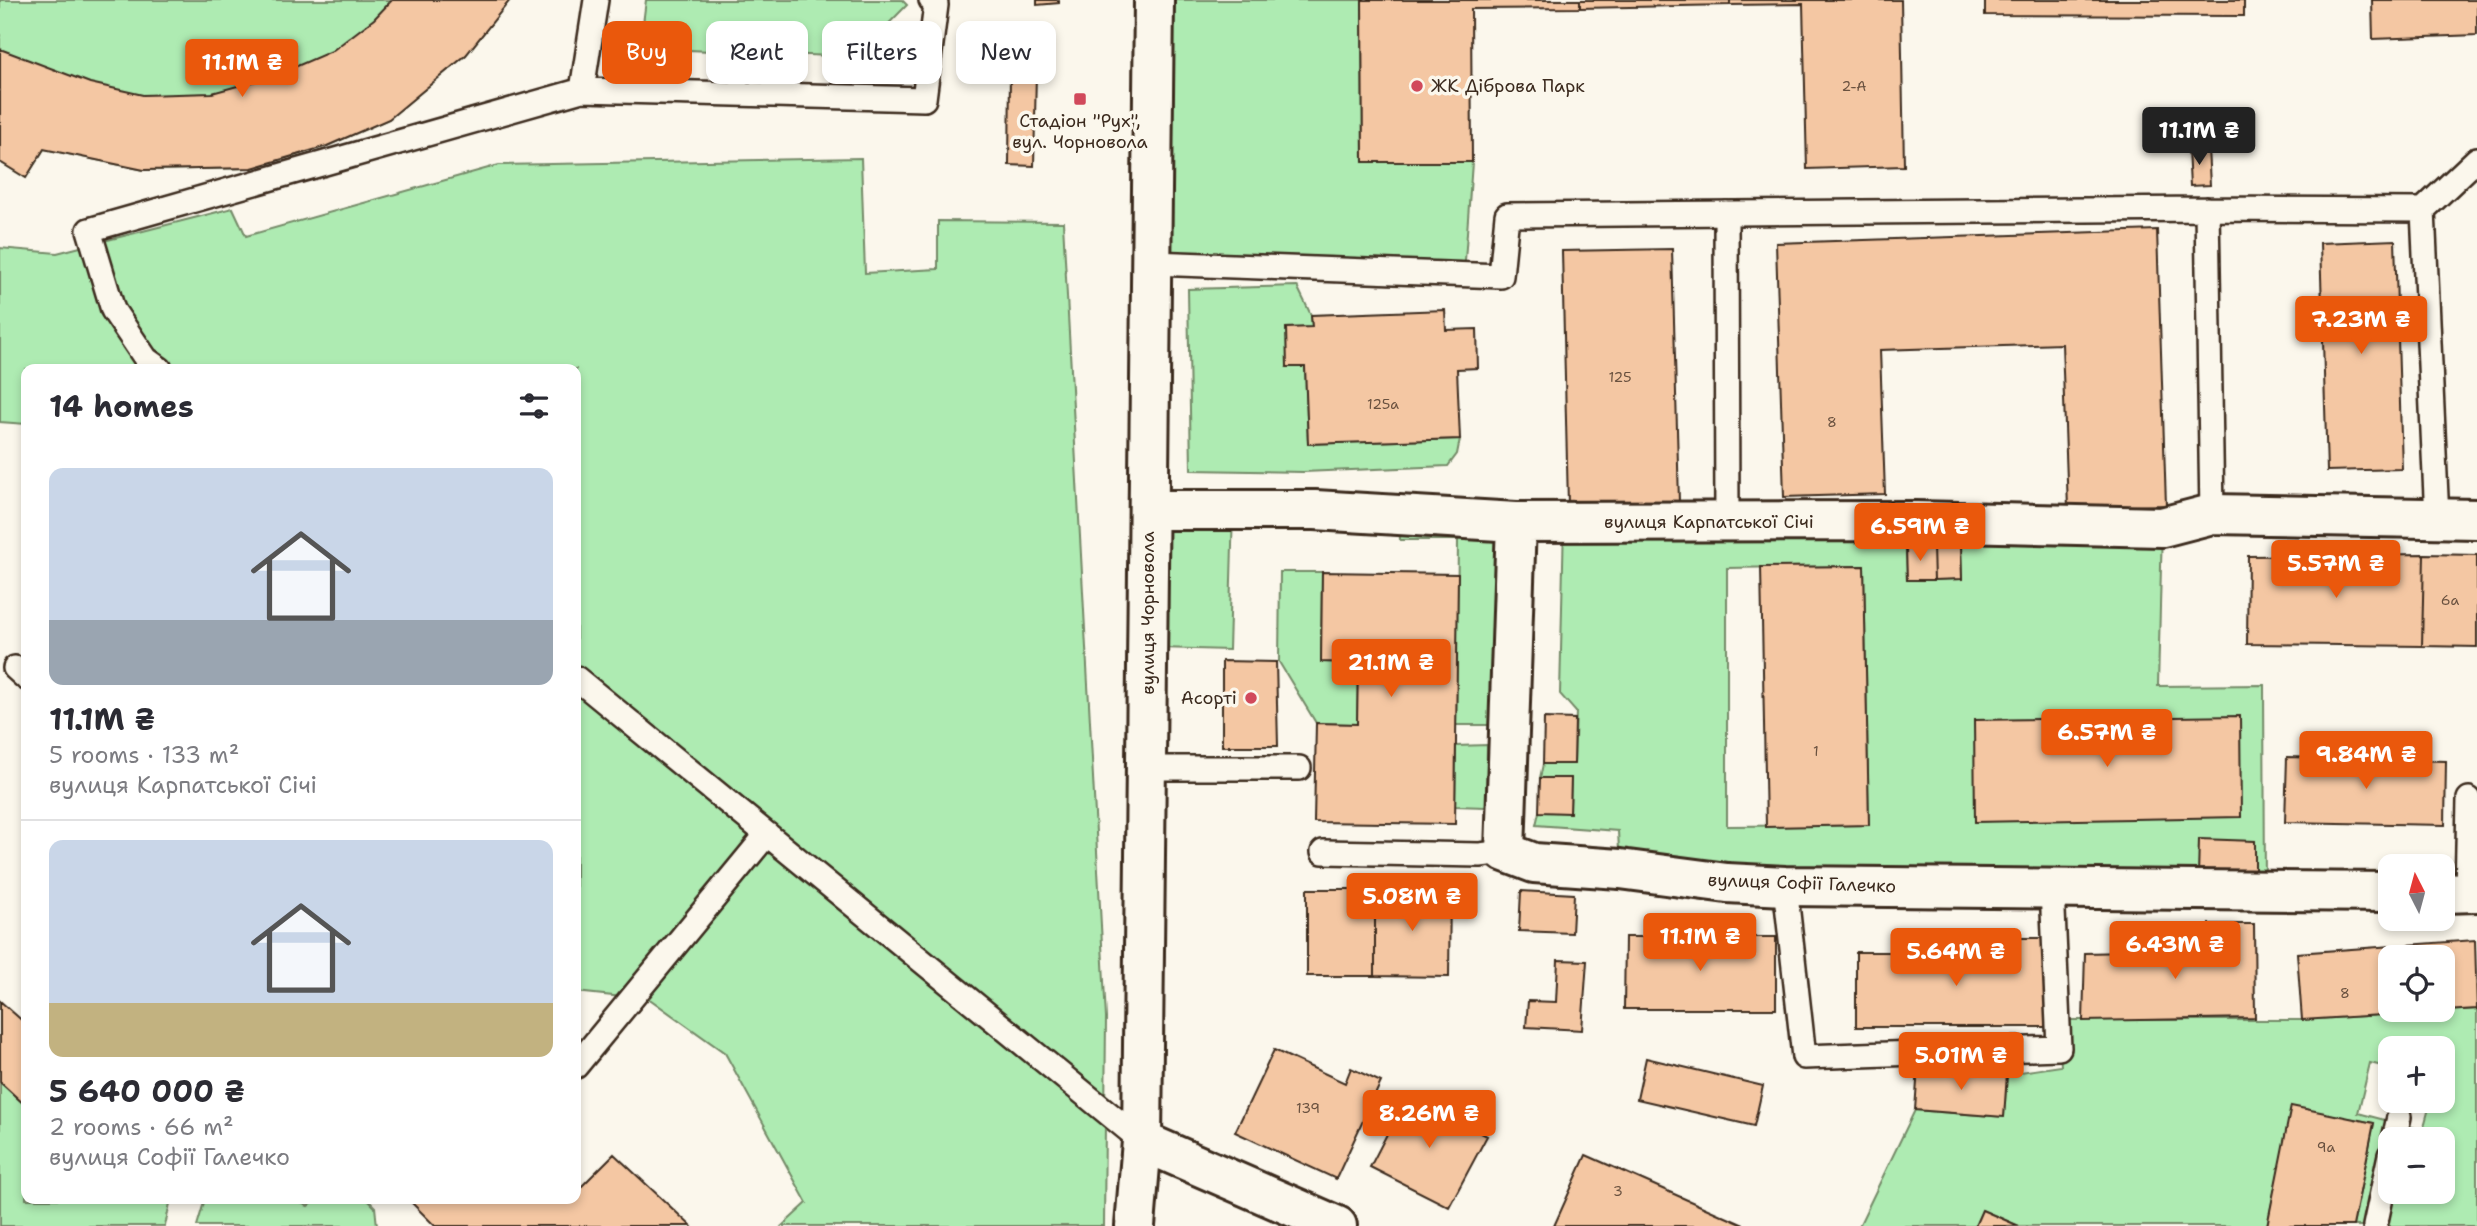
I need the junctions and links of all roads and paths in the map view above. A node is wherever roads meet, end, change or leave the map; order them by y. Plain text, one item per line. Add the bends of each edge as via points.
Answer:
1 (596, 0) edge
2 (931, 0) edge
3 (1154, 0) edge
4 (582, 90) junction
5 (2477, 159) edge
6 (2207, 209) junction
7 (2423, 210) junction
8 (1726, 213) junction
9 (1152, 262) junction
10 (153, 364) edge
11 (1149, 510) junction
12 (2212, 514) junction
13 (2437, 519) junction
14 (2477, 519) edge
15 (1516, 522) junction
16 (1727, 523) junction
17 (581, 682) edge
18 (1147, 768) junction
19 (1299, 768) dead end
20 (2469, 799) dead end
21 (767, 834) junction
22 (1323, 852) dead end
23 (1505, 852) junction
24 (1785, 886) junction
25 (2052, 888) junction
26 (2378, 892) edge
27 (2462, 893) edge
28 (581, 1060) edge
29 (2399, 1116) dead end
30 (2397, 1127) edge
31 (1142, 1141) junction
32 (2380, 1204) edge
33 (1135, 1226) edge
34 (1337, 1226) edge
35 (2375, 1226) edge

1 - 4 lane
2 - 4 lane via 936,5 925,99
3 - 9 street, вулиця Чорновола
4 - 10 lane via 89,230 113,310
5 - 7 lane
6 - 7 lane
6 - 8 lane
6 - 12 lane
7 - 13 lane
8 - 9 lane via 1507,215 1501,276
8 - 16 lane
9 - 11 street, вулиця Чорновола
11 - 15 street, вулиця Карпатської Січі via 1315,510
11 - 18 street, вулиця Чорновола
12 - 13 street, вулиця Карпатської Січі
12 - 16 street, вулиця Карпатської Січі via 2162,527 1916,521
13 - 14 street, вулиця Карпатської Січі
15 - 16 street, вулиця Карпатської Січі
15 - 23 street
17 - 21 lane
18 - 19 lane
18 - 31 street, вулиця Чорновола
20 - 27 lane
21 - 28 lane
21 - 31 lane
22 - 23 lane
23 - 24 street, вулиця Софії Галечко via 1534,863
24 - 25 street, вулиця Софії Галечко
24 - 25 lane via 1804,1057 2059,1048
25 - 26 street, вулиця Софії Галечко
29 - 30 lane
31 - 33 street, вулиця Чорновола
31 - 34 street
32 - 35 lane

